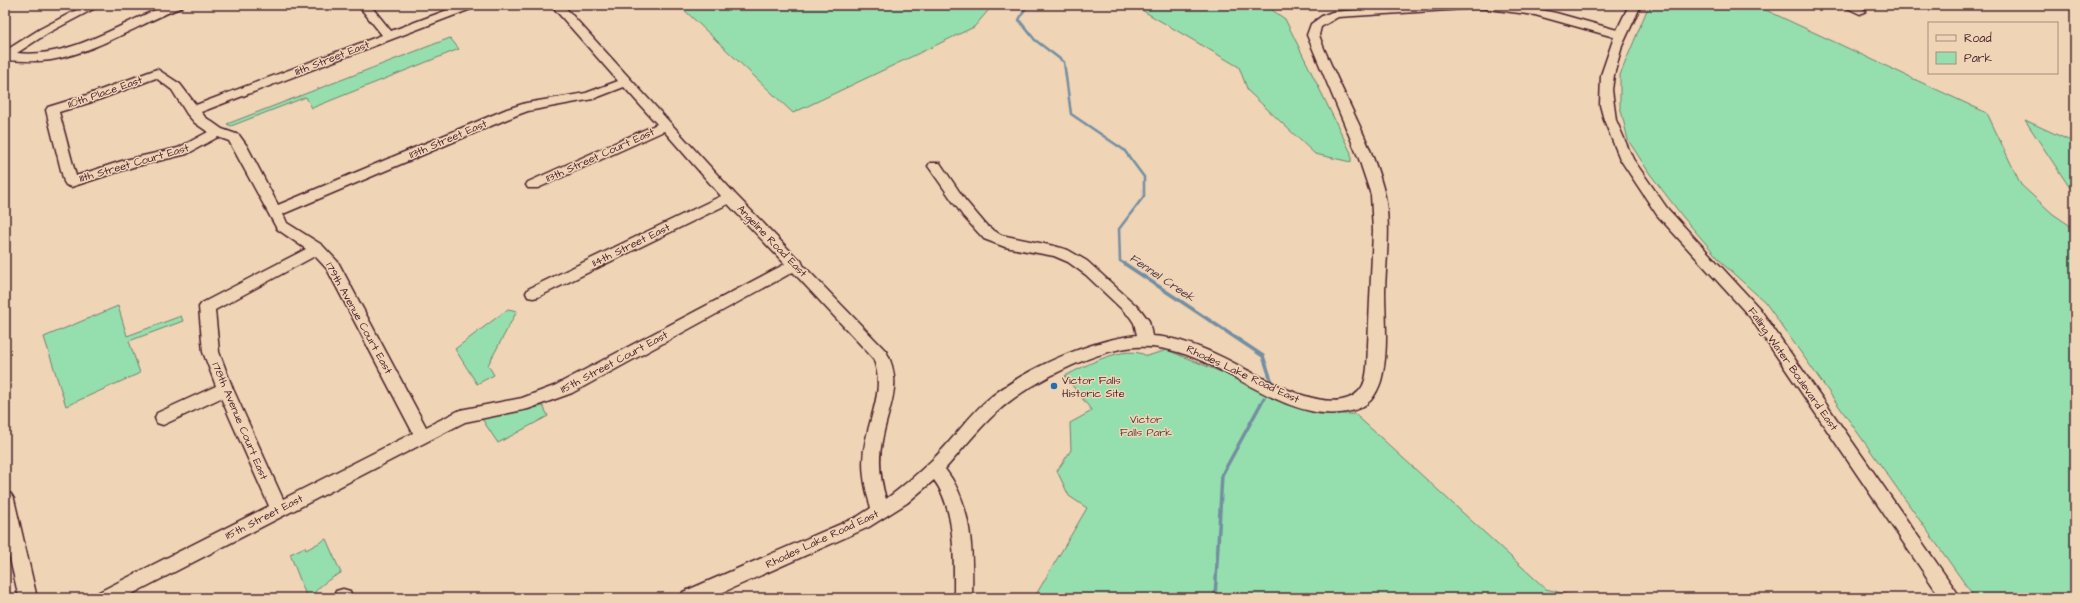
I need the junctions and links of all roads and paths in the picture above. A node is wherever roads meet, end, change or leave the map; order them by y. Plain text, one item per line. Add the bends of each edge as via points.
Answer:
1 (95, 5) edge
2 (178, 5) edge
3 (364, 5) edge
4 (472, 5) edge
5 (557, 5) edge
6 (1480, 5) edge
7 (1635, 5) edge
8 (1847, 5) edge
9 (1540, 8) edge
10 (1860, 11) dead end
11 (1620, 35) junction
12 (389, 36) junction
13 (5, 56) edge
14 (157, 73) joint
15 (626, 82) junction
16 (192, 111) junction
17 (667, 125) junction
18 (217, 132) junction
19 (935, 166) dead end
20 (71, 182) joint
21 (533, 185) dead end
22 (730, 197) junction
23 (274, 212) junction
24 (317, 250) junction
25 (796, 264) junction
26 (533, 293) dead end
27 (1146, 341) junction
28 (224, 389) junction
29 (163, 418) dead end
30 (422, 435) junction
31 (934, 468) junction
32 (5, 499) edge
33 (279, 509) junction
34 (881, 512) junction
35 (28, 598) edge
36 (106, 598) edge
37 (690, 598) edge
38 (963, 598) edge
39 (1952, 598) edge

1 - 13 street via 44,31
2 - 13 street via 98,41 68,51 31,58
3 - 12 street
4 - 12 street, 111th Street East
5 - 15 street, Angeline Road East
6 - 9 street, Rhodes Lake Road East
6 - 27 street, Rhodes Lake Road East via 1336,14 1315,26 1317,46 1360,144 1378,194 1380,220 1377,352 1370,389 1363,397 1340,406 1307,404 1204,354 1178,344
7 - 11 street
8 - 10 street
9 - 11 street, Rhodes Lake Road East
11 - 39 street, Falling Water Boulevard East via 1606,82 1606,100 1610,120 1631,167 1678,230 1754,311 1899,525
12 - 16 street, 111th Street East
14 - 16 street, 179th Avenue Court East via 176,87
14 - 20 street, 110th Place East via 52,110
15 - 17 street, Angeline Road East
15 - 23 street, 113th Street East via 590,96 526,107 512,112
16 - 18 street, 179th Avenue Court East
17 - 21 street, 113th Street Court East
17 - 22 street, Angeline Road East
18 - 20 street, 111th Street Court East via 182,151 130,163
18 - 23 street, 179th Avenue Court East via 234,138 240,146
19 - 27 street via 988,235 1076,259 1135,313 1141,321
22 - 25 street, Angeline Road East
22 - 26 street, 114th Street East
23 - 24 street, 179th Avenue Court East via 286,230
24 - 28 street, 178th Avenue Court East via 207,307 211,352
24 - 30 street, 179th Avenue Court East via 333,266
25 - 30 street, 115th Street Court East via 540,400 472,413
25 - 34 street, Angeline Road East via 880,355 885,364 888,389 874,439 870,474
27 - 31 street, Rhodes Lake Road East via 1125,342 1102,348 1010,392 978,419
28 - 29 street
28 - 33 street, 178th Avenue Court East
30 - 33 street, 115th Street East
31 - 34 street, Rhodes Lake Road East via 902,498
31 - 38 street via 947,483 958,522 964,574
32 - 35 street
33 - 36 street, 115th Street East
34 - 37 street, Rhodes Lake Road East

